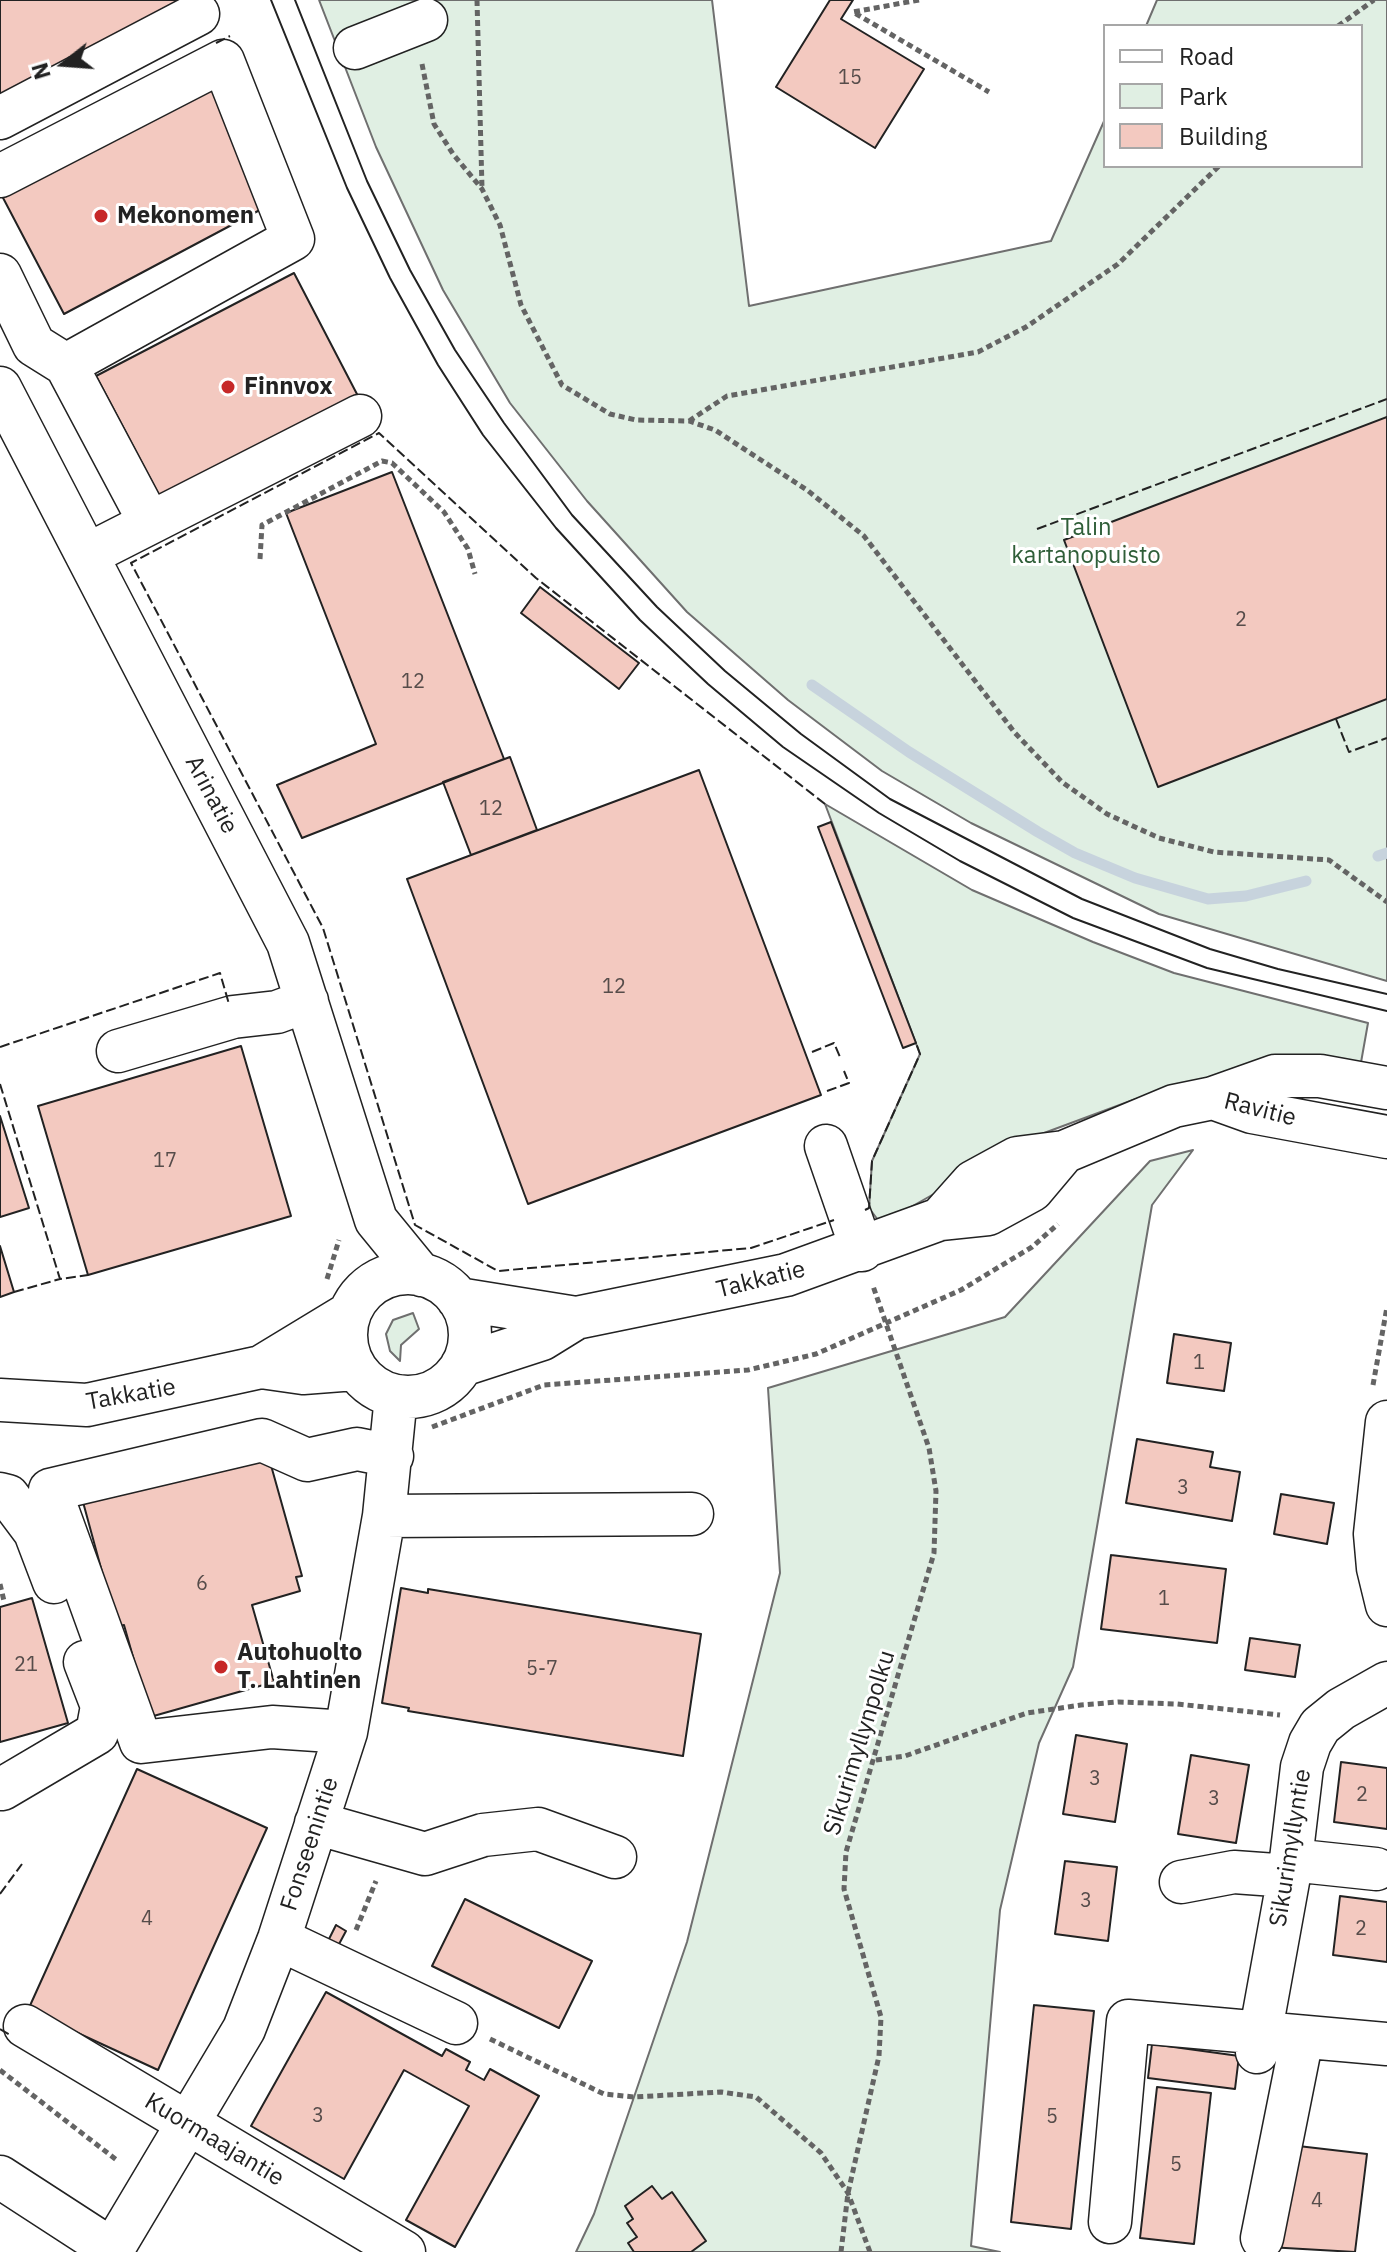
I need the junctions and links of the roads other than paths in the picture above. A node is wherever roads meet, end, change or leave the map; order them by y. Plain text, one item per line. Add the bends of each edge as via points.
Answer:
1 (198, 14) dead end
2 (426, 20) road end
3 (355, 48) dead end
4 (0, 118) edge
5 (0, 176) edge
6 (0, 275) edge
7 (66, 365) junction
8 (0, 388) edge
9 (360, 416) dead end
10 (150, 523) junction
11 (87, 555) junction
12 (307, 1001) junction
13 (118, 1051) dead end
14 (1387, 1088) edge
15 (1213, 1098) junction
16 (1387, 1137) edge
17 (826, 1146) dead end
18 (358, 1224) junction
19 (862, 1250) junction
20 (421, 1275) junction
21 (349, 1294) junction
22 (458, 1299) junction
23 (576, 1318) junction
24 (462, 1365) junction
25 (261, 1367) junction
26 (355, 1369) junction
27 (0, 1400) edge
28 (1387, 1422) edge
29 (394, 1426) junction
30 (0, 1494) edge
31 (692, 1514) dead end
32 (384, 1516) junction
33 (1387, 1605) edge
34 (1387, 1683) edge
35 (346, 1732) junction
36 (2, 1789) edge
37 (316, 1823) junction
38 (615, 1857) dead end
39 (1290, 1868) junction
40 (1376, 1869) dead end
41 (1181, 1882) dead end
42 (279, 1939) junction
43 (456, 2023) dead end
44 (25, 2026) dead end
45 (1302, 2038) junction
46 (1258, 2042) junction
47 (1387, 2044) edge
48 (188, 2124) junction
49 (0, 2177) edge
50 (1110, 2222) dead end
51 (1262, 2238) dead end
52 (111, 2251) edge
53 (404, 2252) edge

1 - 4 street
2 - 3 street
5 - 7 street via 223,61 293,239
6 - 7 street via 34,345
7 - 10 street
8 - 11 street, Arinatie
9 - 10 street
10 - 11 street
11 - 12 street, Arinatie via 288,943
12 - 13 street
12 - 18 street, Arinatie
14 - 15 street, Ravitie via 1283,1075
15 - 16 street, Ravitie via 1252,1112
15 - 19 street, Takkatie via 1174,1106 1064,1152 1032,1190 988,1214 940,1219
17 - 19 street
18 - 20 street, Arinatie
18 - 21 street, Arinatie via 371,1256
19 - 23 street, Takkatie via 772,1279
20 - 21 street via 388,1276
20 - 22 street via 435,1279
21 - 25 street, Takkatie
21 - 26 street via 347,1347
22 - 23 street, Takkatie
22 - 24 street via 470,1331
23 - 24 street, Takkatie via 542,1339
24 - 29 street
25 - 26 street, Takkatie via 303,1373
25 - 27 street, Takkatie via 87,1405
26 - 29 street via 373,1387
28 - 33 street via 1375,1534
29 - 32 street, Fonseenintie
29 - 35 street via 357,1449 307,1460 262,1440 50,1490 141,1742 272,1727
30 - 36 street via 8,1496 35,1532 102,1706 97,1733
31 - 32 street
32 - 35 street, Fonseenintie
34 - 39 street, Sikurimyllyntie via 1320,1726 1302,1767
35 - 37 street, Fonseenintie
37 - 38 street via 425,1854 483,1835 538,1829
37 - 42 street, Fonseenintie
39 - 40 street
39 - 41 street
39 - 46 street, Sikurimyllyntie
42 - 43 street
42 - 48 street, Fonseenintie via 244,2029
44 - 48 street, Kuormaajantie
45 - 46 street
45 - 47 street
45 - 51 street
46 - 50 street via 1128,2021
48 - 52 street, Fonseenintie
48 - 53 street, Kuormaajantie
49 - 52 street

